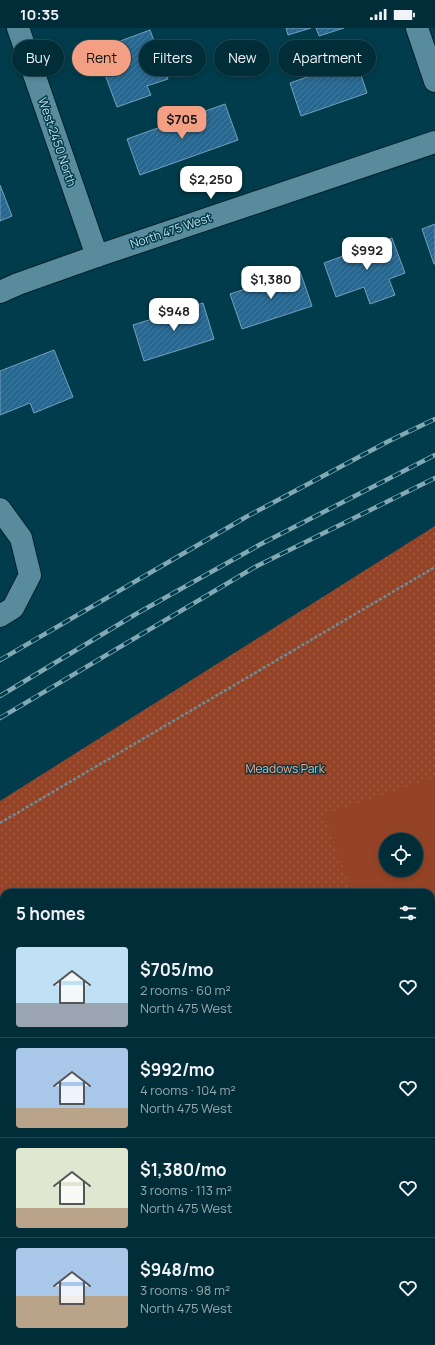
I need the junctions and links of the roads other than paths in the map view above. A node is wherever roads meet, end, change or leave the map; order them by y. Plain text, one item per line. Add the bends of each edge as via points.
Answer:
1 (18, 28) edge
2 (417, 28) edge
3 (435, 81) edge
4 (435, 142) edge
5 (97, 256) junction
6 (0, 292) edge
7 (0, 509) edge
8 (0, 616) edge

1 - 5 street, West 2450 North
2 - 3 street
4 - 5 street, North 475 West
5 - 6 street, North 475 West
7 - 8 street via 21,538 30,575 13,608

